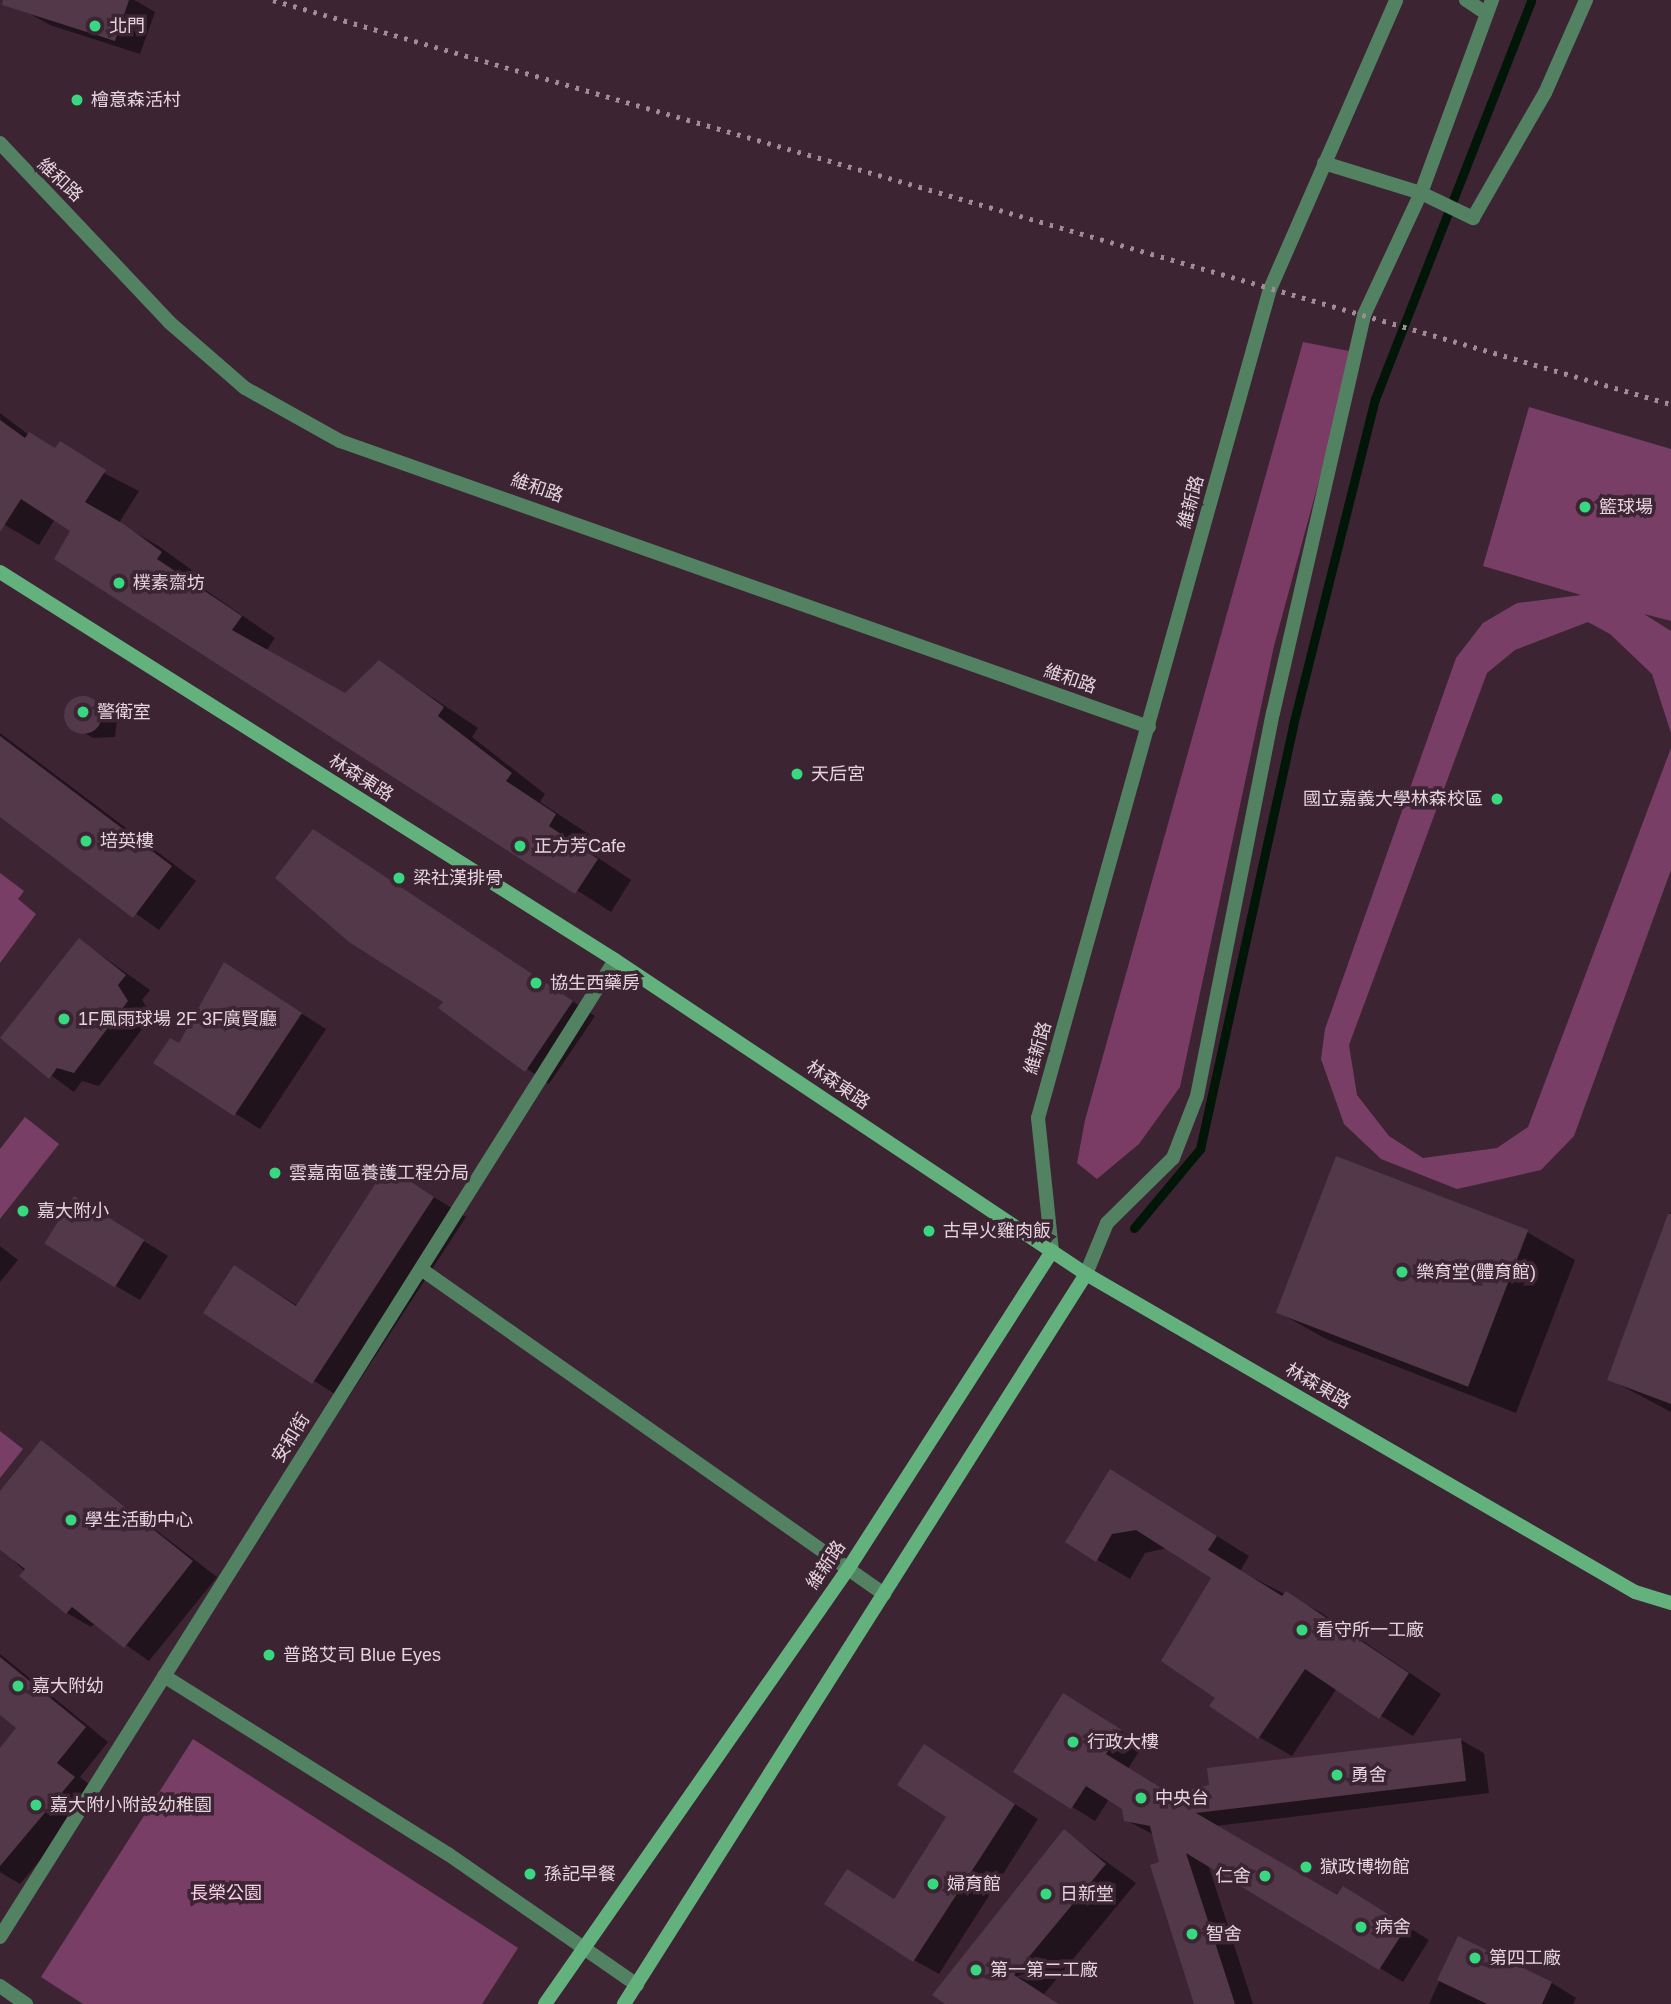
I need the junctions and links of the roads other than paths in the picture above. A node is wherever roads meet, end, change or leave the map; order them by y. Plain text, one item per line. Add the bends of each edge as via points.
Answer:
1 (1396, 0) edge
2 (1466, 0) edge
3 (1586, 0) edge
4 (1489, 6) edge
5 (0, 143) edge
6 (1324, 163) junction
7 (1421, 193) junction
8 (0, 572) edge
9 (1149, 727) junction
10 (615, 960) junction
11 (1052, 1251) junction
12 (421, 1269) junction
13 (1086, 1274) junction
14 (848, 1569) junction
15 (884, 1594) junction
16 (1671, 1603) edge
17 (164, 1676) junction
18 (0, 1937) edge
19 (584, 1948) junction
20 (637, 1984) junction
21 (0, 1986) edge
22 (26, 2004) edge
23 (545, 2004) edge
24 (624, 2004) edge

1 - 6 street, 維新路
2 - 4 street
3 - 7 street via 1545,93 1473,218
4 - 7 street
5 - 9 street, 維和路 via 169,322 245,388 340,441
6 - 7 street
6 - 9 street, 維新路 via 1270,289
7 - 13 street via 1364,315 1273,713 1197,1096 1173,1158 1107,1223
8 - 10 main road, 林森東路
9 - 11 street, 維新路 via 1038,1118
10 - 11 main road, 林森東路
10 - 12 street, 安和街
11 - 13 main road, 林森東路
11 - 14 main road, 維新路
12 - 14 street
12 - 17 street, 安和街
13 - 15 main road
13 - 16 main road, 林森東路 via 1635,1592
14 - 15 street
14 - 19 main road, 維新路
15 - 20 main road
17 - 18 street, 安和街
17 - 19 street via 448,1854
19 - 20 street
19 - 23 main road, 維新路
20 - 24 main road
21 - 22 street

